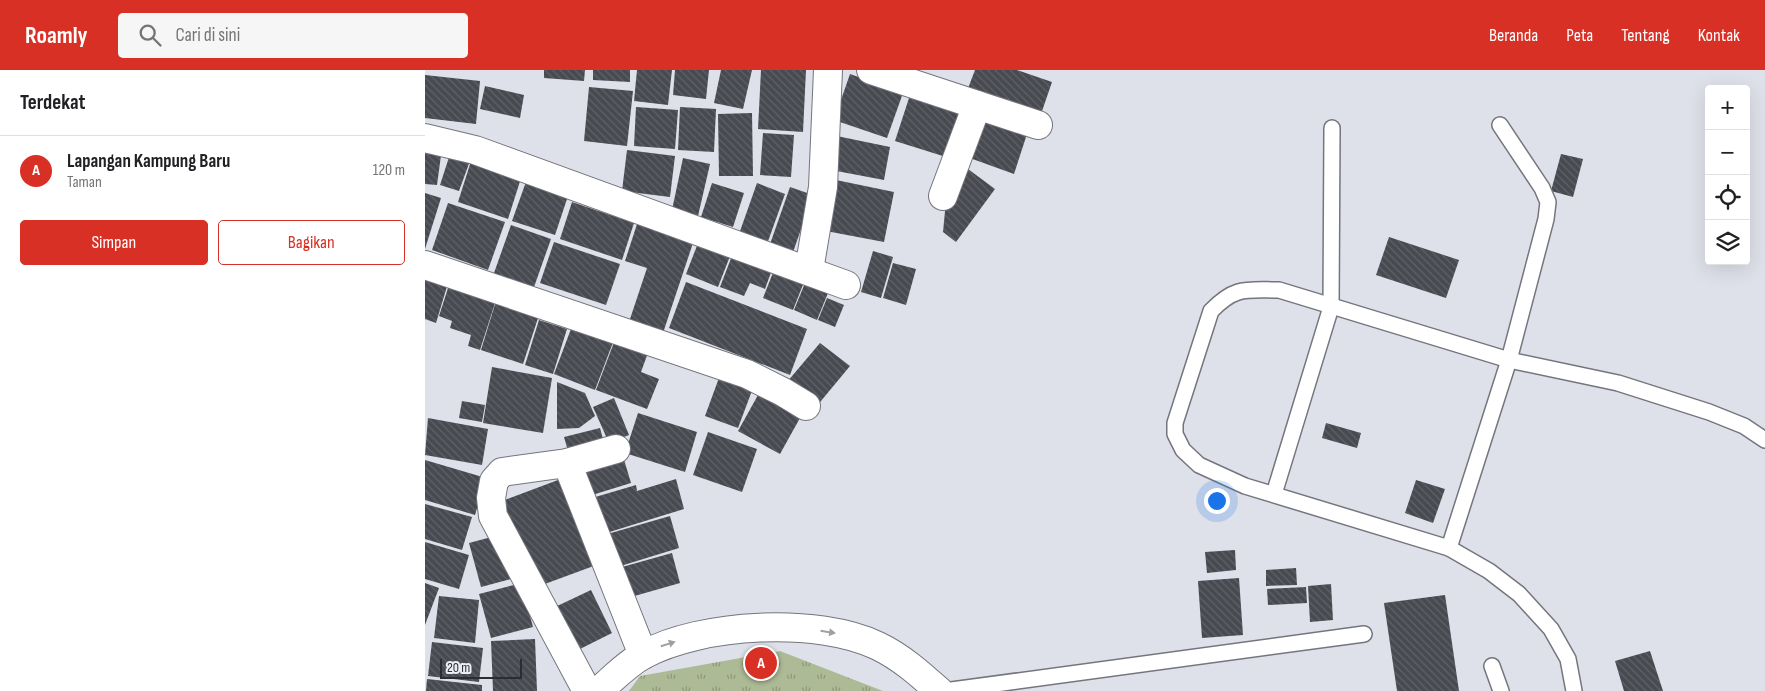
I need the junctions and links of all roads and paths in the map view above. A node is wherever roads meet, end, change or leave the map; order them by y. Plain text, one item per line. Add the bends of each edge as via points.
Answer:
1 (828, 70) edge
2 (871, 70) edge
3 (977, 105) junction
4 (1038, 125) dead end
5 (1500, 125) dead end
6 (1332, 128) dead end
7 (425, 138) edge
8 (943, 196) dead end
9 (425, 265) edge
10 (809, 270) junction
11 (846, 285) dead end
12 (1331, 307) junction
13 (1509, 360) junction
14 (806, 406) dead end
15 (1765, 440) edge
16 (617, 449) dead end
17 (567, 463) junction
18 (1274, 494) junction
19 (1449, 548) junction
20 (1364, 634) dead end
21 (643, 655) junction
22 (1492, 666) dead end
23 (587, 691) edge
24 (599, 691) edge
25 (939, 691) edge
26 (944, 691) edge
27 (1501, 691) edge
28 (1574, 691) edge

1 - 10 street via 823,187
2 - 3 street
3 - 4 street
3 - 8 street
5 - 13 lane via 1548,202
6 - 12 lane
7 - 10 street via 475,150
9 - 14 street via 747,374
10 - 11 street
12 - 13 lane
12 - 18 lane
12 - 18 lane via 1279,290 1239,290 1224,298 1211,311 1175,423 1175,434 1183,450 1199,465 1245,486
13 - 15 lane via 1618,383 1709,412 1743,426
13 - 19 lane
16 - 17 street
17 - 21 street
17 - 23 street via 502,472 494,481 491,507
18 - 19 lane
19 - 28 lane via 1489,571 1519,594 1551,629 1568,658
20 - 26 lane
21 - 24 street
21 -> 25 street via 662,646 713,632 751,626 829,631 877,645 909,665
22 - 27 lane

